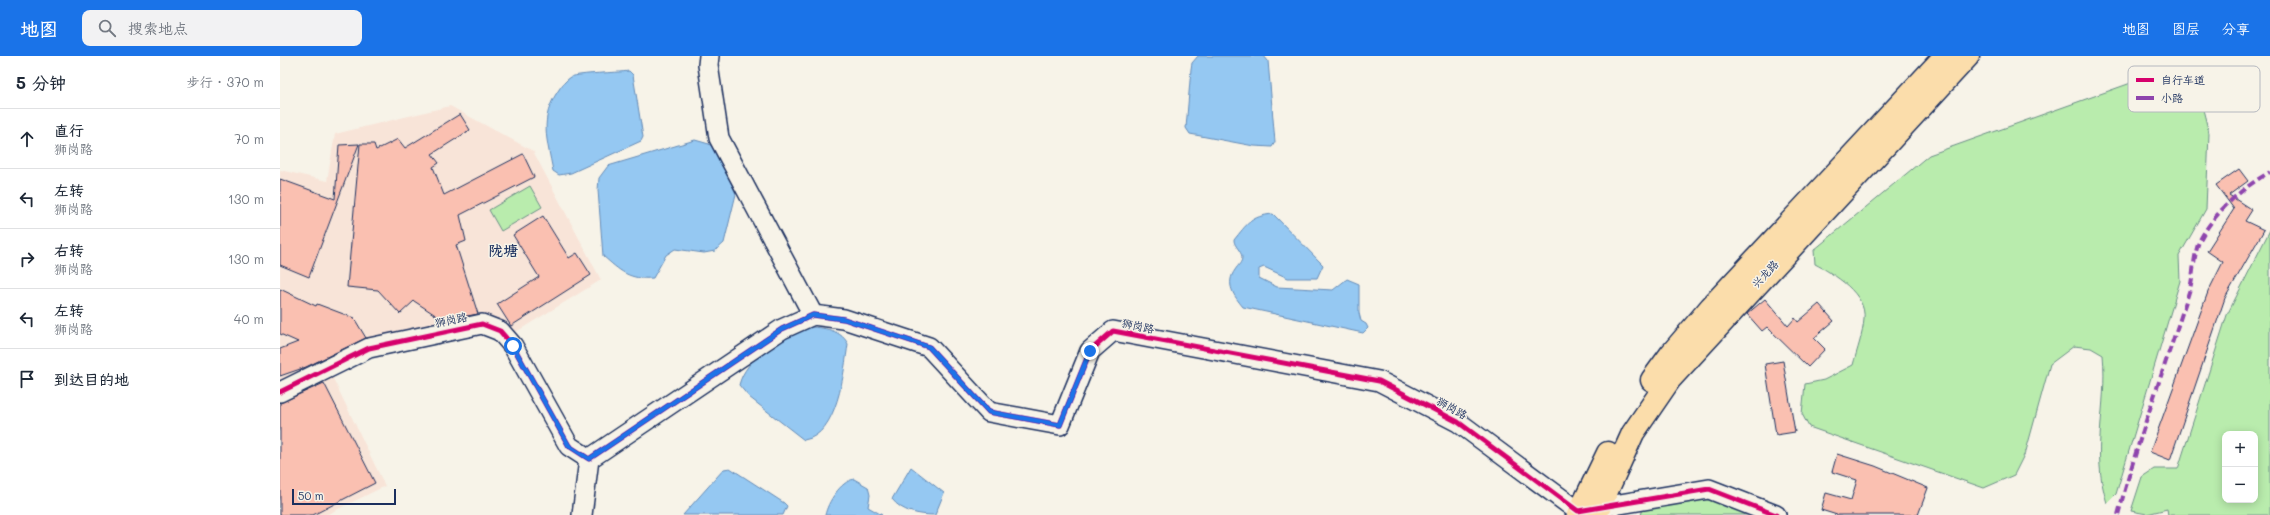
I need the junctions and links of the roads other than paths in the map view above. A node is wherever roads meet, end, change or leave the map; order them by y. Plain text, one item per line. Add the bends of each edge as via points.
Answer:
1 (709, 56) edge
2 (1945, 56) edge
3 (1968, 56) edge
4 (813, 315) junction
5 (280, 392) edge
6 (589, 459) junction
7 (1588, 512) edge
8 (582, 515) edge
9 (1776, 515) edge

1 - 4 street via 708,65 719,138
2 - 7 main road, 兴龙路 via 1671,354 1620,428
3 - 7 main road, 兴龙路 via 1670,379 1633,433
4 - 6 street via 782,329
4 - 7 street, 狮岗路 via 844,319 929,347 989,412 1060,425 1090,351 1113,332 1379,381 1458,422
5 - 6 street, 狮岗路 via 369,348 482,324 500,332 513,346 569,446
6 - 8 street
7 - 9 street via 1709,489

